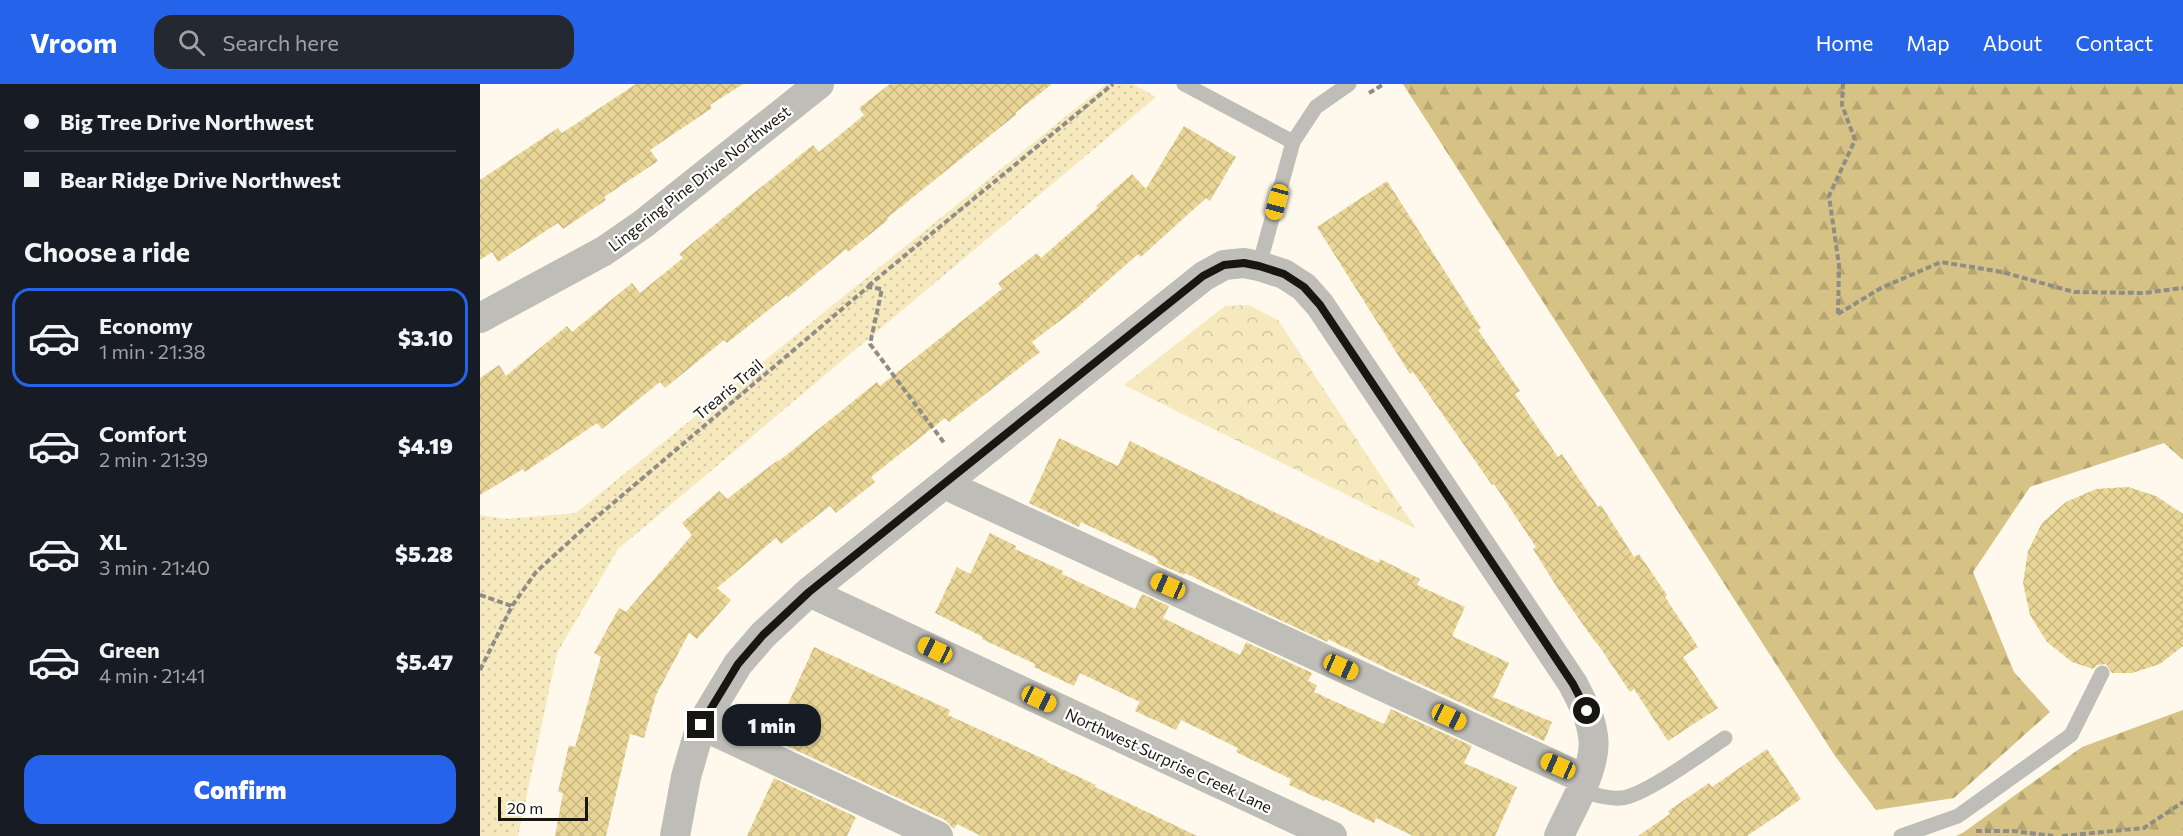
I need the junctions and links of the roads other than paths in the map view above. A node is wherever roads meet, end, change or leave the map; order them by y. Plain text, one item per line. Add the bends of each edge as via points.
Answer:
1 (819, 84) edge
2 (1184, 84) edge
3 (1349, 84) edge
4 (1293, 142) junction
5 (1259, 266) junction
6 (480, 318) edge
7 (944, 484) junction
8 (809, 592) junction
9 (2102, 673) dead end
10 (701, 725) junction
11 (1725, 738) dead end
12 (1582, 784) junction
13 (675, 836) edge
14 (938, 836) edge
15 (1332, 836) edge
16 (1559, 836) edge
17 (1901, 836) edge

1 - 6 street, Lingering Pine Drive Northwest via 644,224 604,251
2 - 4 lane
3 - 4 lane via 1316,107
4 - 5 lane
5 - 7 street via 1224,265 1203,276
5 - 12 street via 1284,274 1304,287 1320,305 1573,684 1587,711 1594,737 1592,759
7 - 8 street
7 - 12 street
8 - 10 street via 738,664
8 - 15 street, Northwest Surprise Creek Lane
9 - 17 lane via 2071,735 1958,816
10 - 13 street
10 - 14 street
11 - 12 lane via 1641,792 1623,798 1605,797
12 - 16 street

